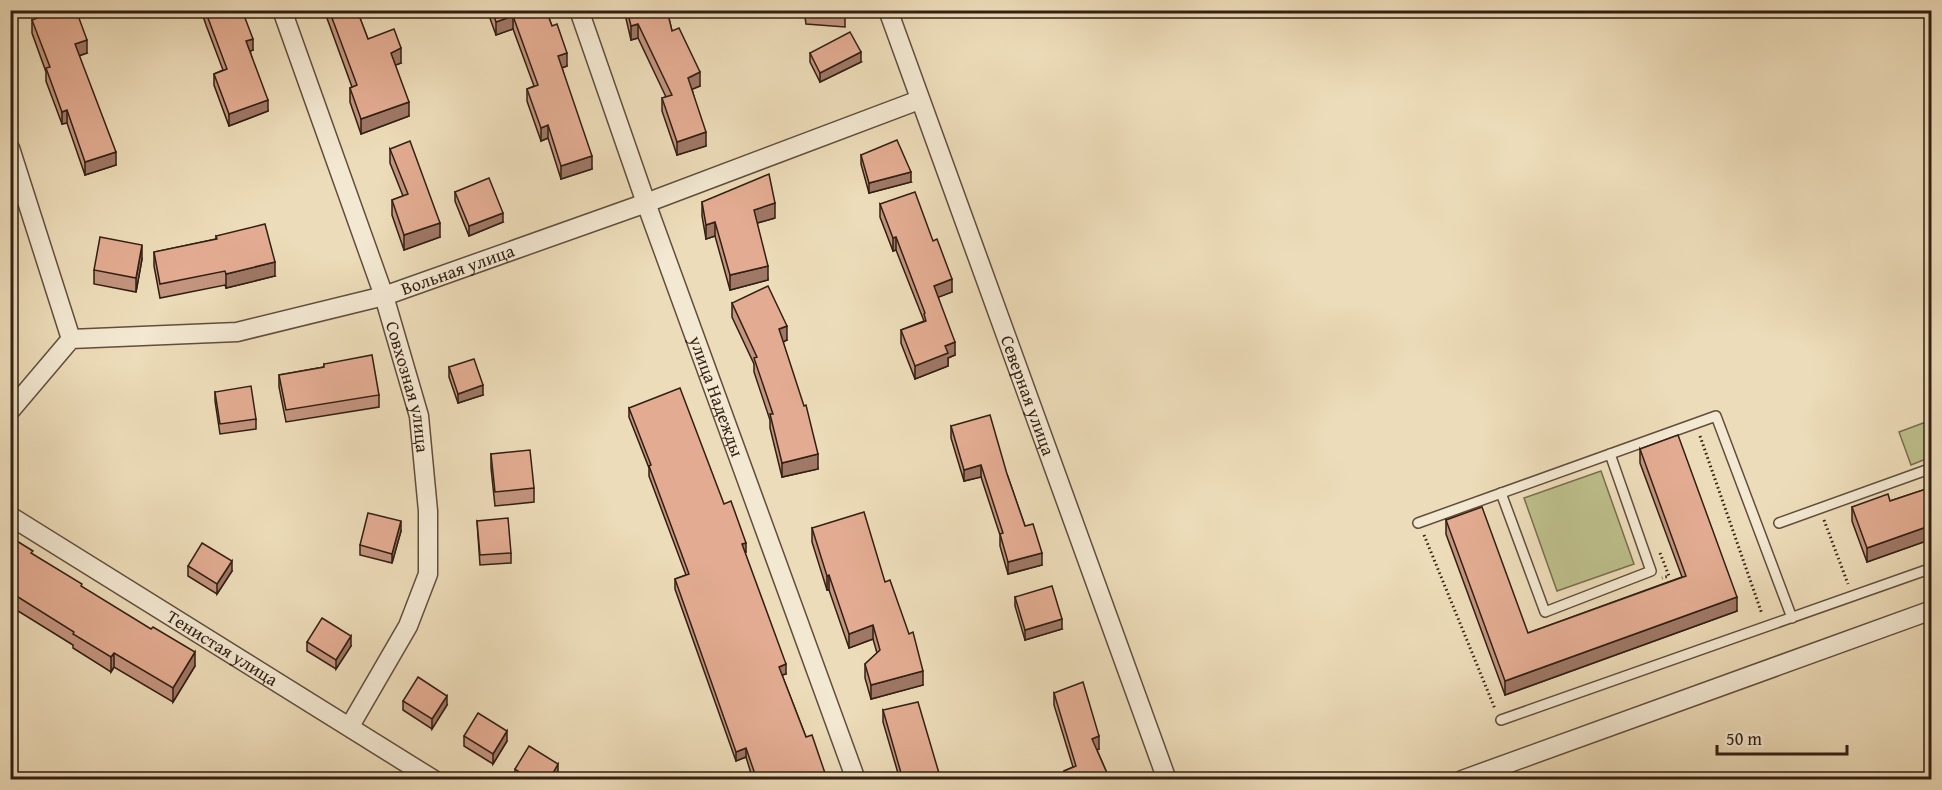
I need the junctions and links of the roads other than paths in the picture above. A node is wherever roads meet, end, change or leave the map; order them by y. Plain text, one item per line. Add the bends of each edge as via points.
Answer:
1 (282, 10) edge
2 (579, 10) edge
3 (888, 10) edge
4 (919, 100) junction
5 (10, 148) edge
6 (646, 203) junction
7 (384, 296) junction
8 (71, 339) junction
9 (10, 411) edge
10 (1610, 454) junction
11 (1932, 468) edge
12 (1501, 493) junction
13 (10, 516) edge
14 (1418, 523) dead end
15 (1779, 523) dead end
16 (1932, 567) edge
17 (1932, 610) edge
18 (1792, 618) junction
19 (1501, 720) dead end
20 (350, 726) junction
21 (434, 780) edge
22 (856, 780) edge
23 (1167, 780) edge
24 (1462, 780) edge

1 - 7 street, Совхозная улица
2 - 6 street, улица Надежды
3 - 4 street, Северная улица
4 - 6 street, Вольная улица
4 - 23 street, Северная улица
5 - 8 street
6 - 7 street, Вольная улица
6 - 22 street, улица Надежды
7 - 8 street, Вольная улица via 237,332
7 - 20 street, Совхозная улица via 419,416 428,511 428,574 408,626
8 - 9 street
10 - 12 lane
10 - 12 lane via 1652,571 1545,612
10 - 18 lane via 1716,416
11 - 15 lane
12 - 14 lane
13 - 20 street, Тенистая улица
16 - 18 lane
17 - 24 street
18 - 19 lane
20 - 21 street, Тенистая улица

